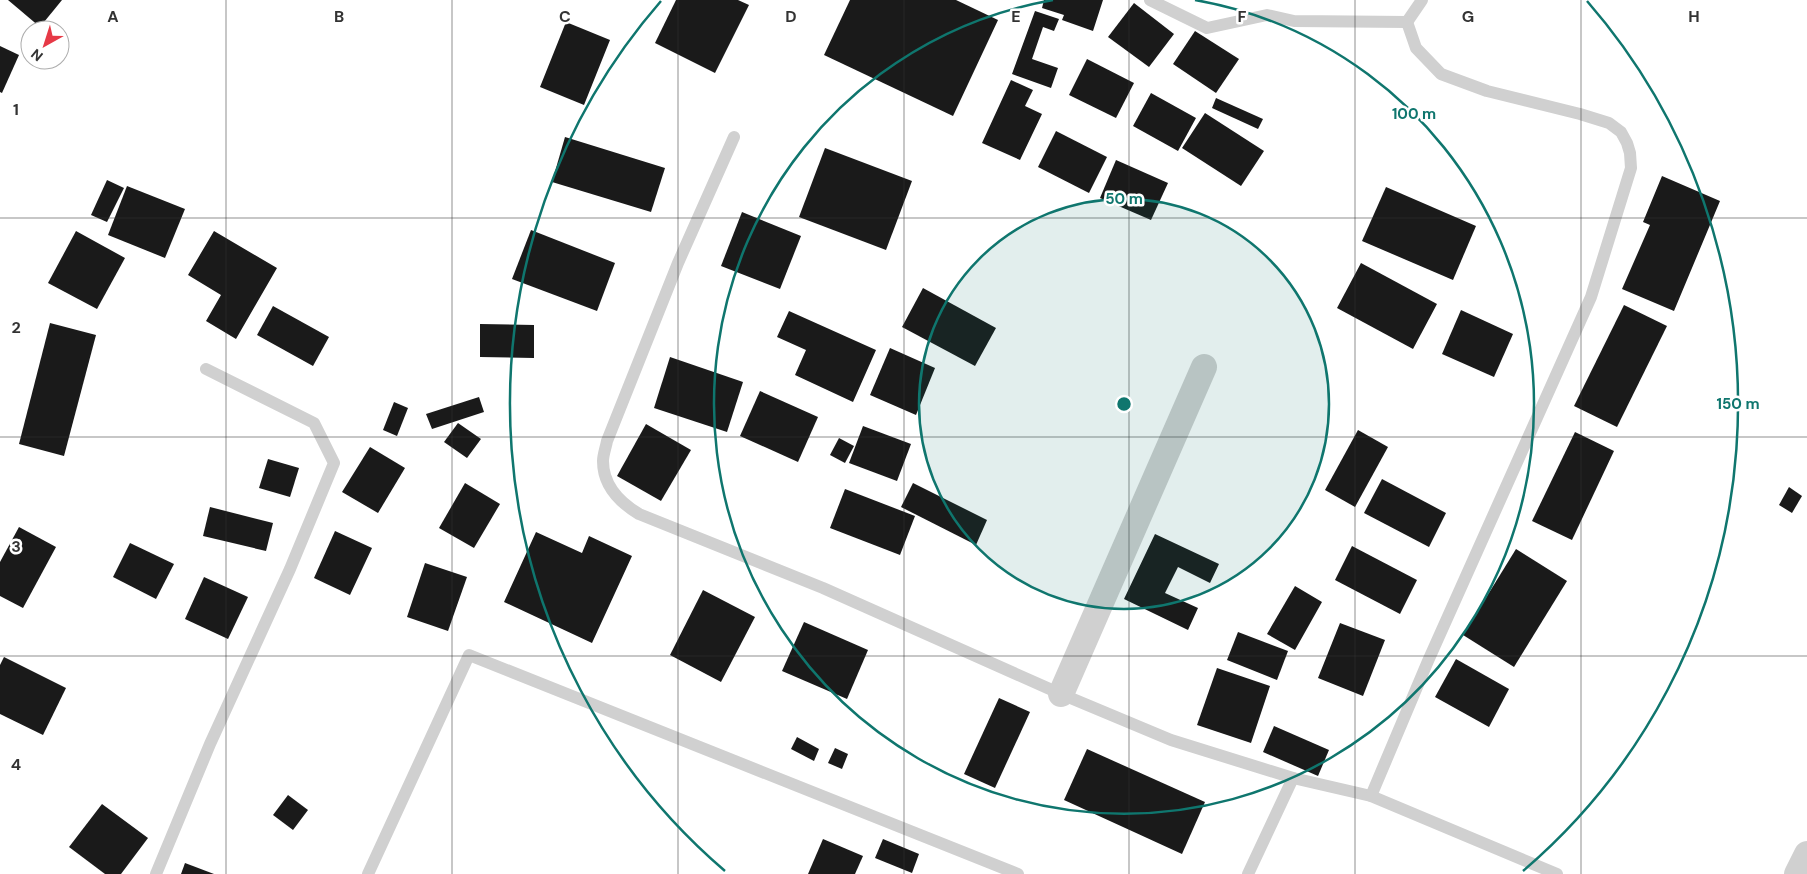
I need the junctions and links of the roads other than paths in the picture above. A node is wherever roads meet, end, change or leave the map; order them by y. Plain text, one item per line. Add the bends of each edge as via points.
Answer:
1 (1150, 0) edge
2 (1422, 0) edge
3 (1407, 22) junction
4 (734, 137) dead end
5 (1204, 367) dead end
6 (206, 369) dead end
7 (1061, 694) junction
8 (1293, 778) junction
9 (1371, 796) junction
10 (1807, 854) edge
11 (156, 874) edge
12 (368, 874) edge
13 (1018, 874) edge
14 (1248, 874) edge
15 (1557, 874) edge
16 (1797, 874) edge

1 - 3 lane via 1207,28 1267,15 1294,21
2 - 3 lane
3 - 9 lane via 1416,48 1441,74 1487,91 1609,124 1621,132 1627,143 1631,168 1592,297 1428,661
4 - 7 lane via 678,263 607,441 603,461 608,488 639,514 823,588
5 - 7 street
6 - 11 lane via 314,423 334,463
7 - 8 lane via 1171,740
8 - 9 lane
8 - 14 lane
9 - 15 lane
10 - 16 street
12 - 13 lane via 468,655

